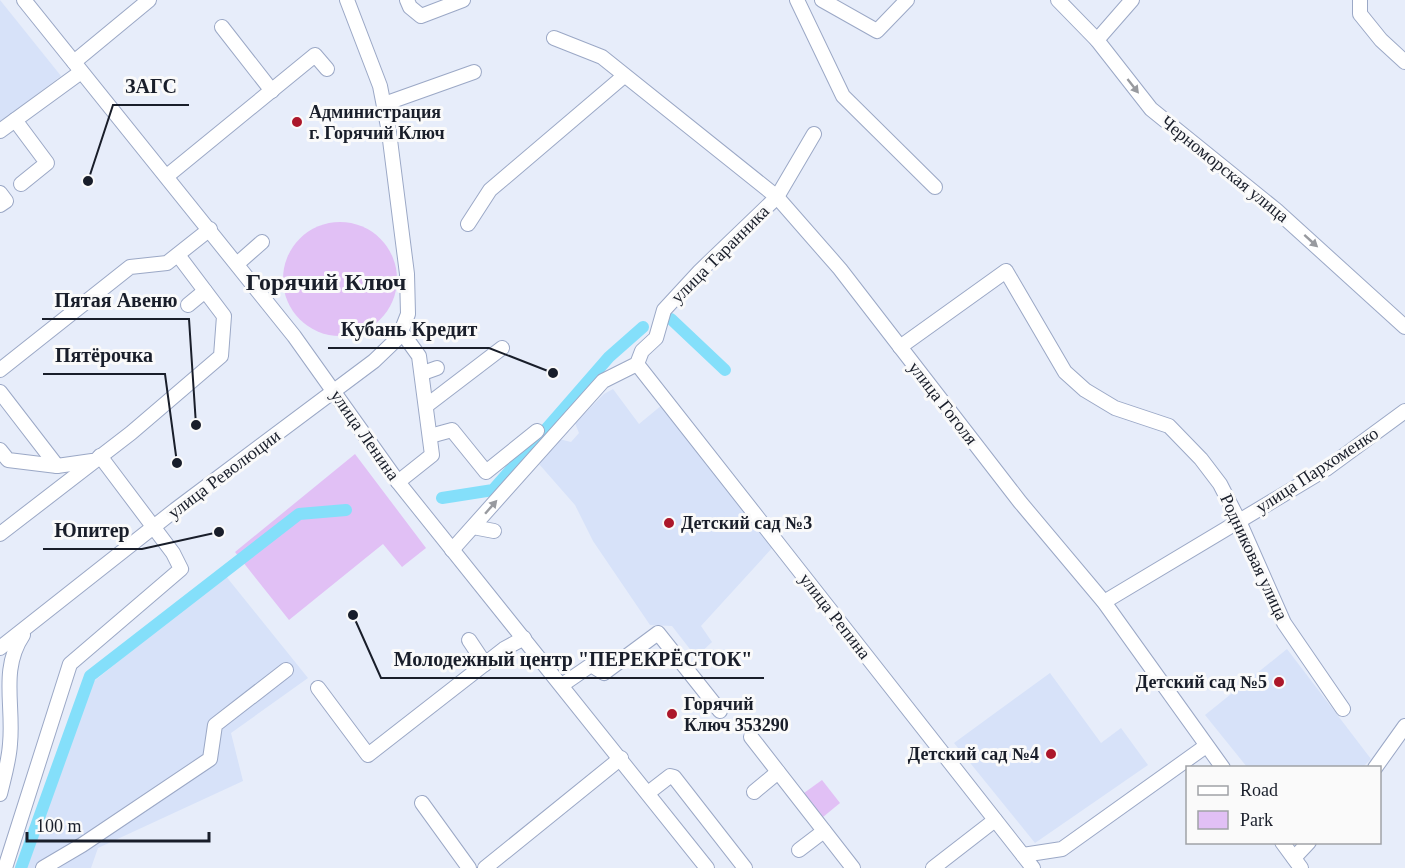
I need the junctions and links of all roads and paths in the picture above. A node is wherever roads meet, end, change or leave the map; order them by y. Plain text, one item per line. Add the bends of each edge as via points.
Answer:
1 (24, 0) edge
2 (149, 0) edge
3 (347, 0) edge
4 (407, 0) edge
5 (463, 0) edge
6 (797, 0) edge
7 (822, 0) edge
8 (907, 0) edge
9 (1058, 0) edge
10 (1132, 0) edge
11 (1360, 0) edge
12 (444, 4) edge
13 (222, 27) dead end
14 (554, 38) dead end
15 (1097, 40) junction
16 (1405, 62) edge
17 (77, 67) junction
18 (327, 69) dead end
19 (474, 72) dead end
20 (624, 76) junction
21 (272, 91) junction
22 (384, 104) junction
23 (15, 120) junction
24 (0, 131) edge
25 (814, 134) dead end
26 (166, 176) junction
27 (21, 184) dead end
28 (935, 187) dead end
29 (0, 193) edge
30 (777, 196) junction
31 (0, 205) edge
32 (468, 224) dead end
33 (210, 229) junction
34 (262, 242) dead end
35 (182, 246) junction
36 (237, 264) junction
37 (205, 291) junction
38 (188, 305) dead end
39 (1405, 327) edge
40 (401, 331) junction
41 (900, 347) junction
42 (502, 348) dead end
43 (637, 364) junction
44 (437, 368) dead end
45 (0, 370) edge
46 (423, 373) junction
47 (334, 391) junction
48 (0, 392) edge
49 (426, 406) junction
50 (1405, 411) edge
51 (537, 431) dead end
52 (430, 436) junction
53 (0, 450) edge
54 (97, 458) junction
55 (57, 466) junction
56 (398, 482) junction
57 (1239, 521) junction
58 (473, 527) junction
59 (153, 528) junction
60 (494, 531) dead end
61 (0, 534) edge
62 (453, 550) junction
63 (1104, 602) junction
64 (29, 627) junction
65 (524, 638) junction
66 (469, 640) dead end
67 (0, 648) edge
68 (486, 663) junction
69 (286, 670) dead end
70 (562, 685) junction
71 (318, 688) dead end
72 (4, 694) edge
73 (1343, 709) dead end
74 (720, 711) dead end
75 (1405, 726) edge
76 (751, 737) dead end
77 (1206, 746) junction
78 (621, 758) junction
79 (1221, 766) edge
80 (1376, 766) edge
81 (778, 772) junction
82 (754, 792) dead end
83 (0, 793) edge
84 (648, 793) junction
85 (422, 803) dead end
86 (995, 820) junction
87 (824, 831) junction
88 (1283, 844) edge
89 (1308, 844) edge
90 (799, 850) dead end
91 (1023, 855) junction
92 (1298, 863) edge
93 (5, 868) edge
94 (43, 868) edge
95 (469, 868) edge
96 (485, 868) edge
97 (707, 868) edge
98 (746, 868) edge
99 (853, 868) edge
100 (933, 868) edge
101 (1033, 868) edge

1 - 17 street, улица Ленина
2 - 17 street
3 - 22 street
4 - 12 street via 421,16
5 - 12 street
6 - 28 street via 843,96
7 - 8 street via 877,31
9 - 15 street, Черноморская улица
10 - 15 street
11 - 16 street via 1360,15
13 - 21 street
14 - 20 street, улица Гоголя via 602,57
15 -> 39 street, Черноморская улица via 1151,109 1276,210
17 - 23 street
17 - 26 street, улица Ленина
18 - 21 street via 315,55
19 - 22 street
20 - 30 street, улица Гоголя
20 - 32 street via 490,190
21 - 26 street
22 - 40 street, улица Революции via 407,274 408,314
23 - 24 street
23 - 27 street via 47,163
25 - 30 street, улица Таранника
26 - 33 street, улица Ленина
29 - 31 street via 6,201
30 - 41 street, улица Гоголя
30 - 43 street, улица Таранника via 664,310 656,339 642,351
33 - 35 street
33 - 36 street, улица Ленина
34 - 36 street
35 - 37 street
35 - 45 street via 167,263 130,267
36 - 47 street, улица Ленина
37 - 38 street
37 - 54 street via 224,316 221,356
40 - 46 street via 419,356
40 - 47 street, улица Революции via 374,361
41 - 57 street, Родниковая улица via 1006,271 1065,372 1115,408 1169,426 1220,484
41 - 63 street, улица Гоголя via 1020,502
42 - 49 street
58 -> 43 street, улица Таранника via 603,381
43 - 86 street, улица Репина
44 - 46 street
46 - 49 street
47 - 56 street, улица Ленина
47 - 59 street, улица Революции
48 - 55 street
49 - 52 street
50 - 57 street, улица Пархоменко via 1326,469
51 - 52 street via 486,472 452,430
52 - 56 street via 432,455
53 - 55 street via 8,460
54 - 55 street
54 - 59 street
54 - 61 street
56 - 62 street, улица Ленина
57 - 63 street, улица Пархоменко
57 - 73 street, Родниковая улица via 1284,623
58 - 60 street
58 - 62 street, улица Таранника
59 - 64 street, улица Революции
59 - 93 street via 181,569 70,664
62 - 65 street, улица Ленина
63 - 77 street, улица Гоголя
64 - 67 street, улица Революции
64 - 72 street via 14,649
65 - 68 street
65 - 70 street, улица Ленина
66 - 68 street
68 - 71 street via 368,755
69 - 94 street via 215,725 210,759
70 - 74 street via 591,665 604,673 658,633
70 - 78 street, улица Ленина
72 - 83 street via 10,744
75 - 80 street
76 - 81 street
77 - 79 street, улица Гоголя
77 - 91 street via 1062,849
78 - 84 street, улица Ленина
78 - 96 street
81 - 82 street
81 - 87 street
84 - 97 street, улица Ленина
84 - 98 street via 674,777
85 - 95 street
86 - 91 street, улица Репина
86 - 100 street
87 - 90 street
87 - 99 street
88 - 92 street
89 - 92 street
91 - 101 street, улица Репина

